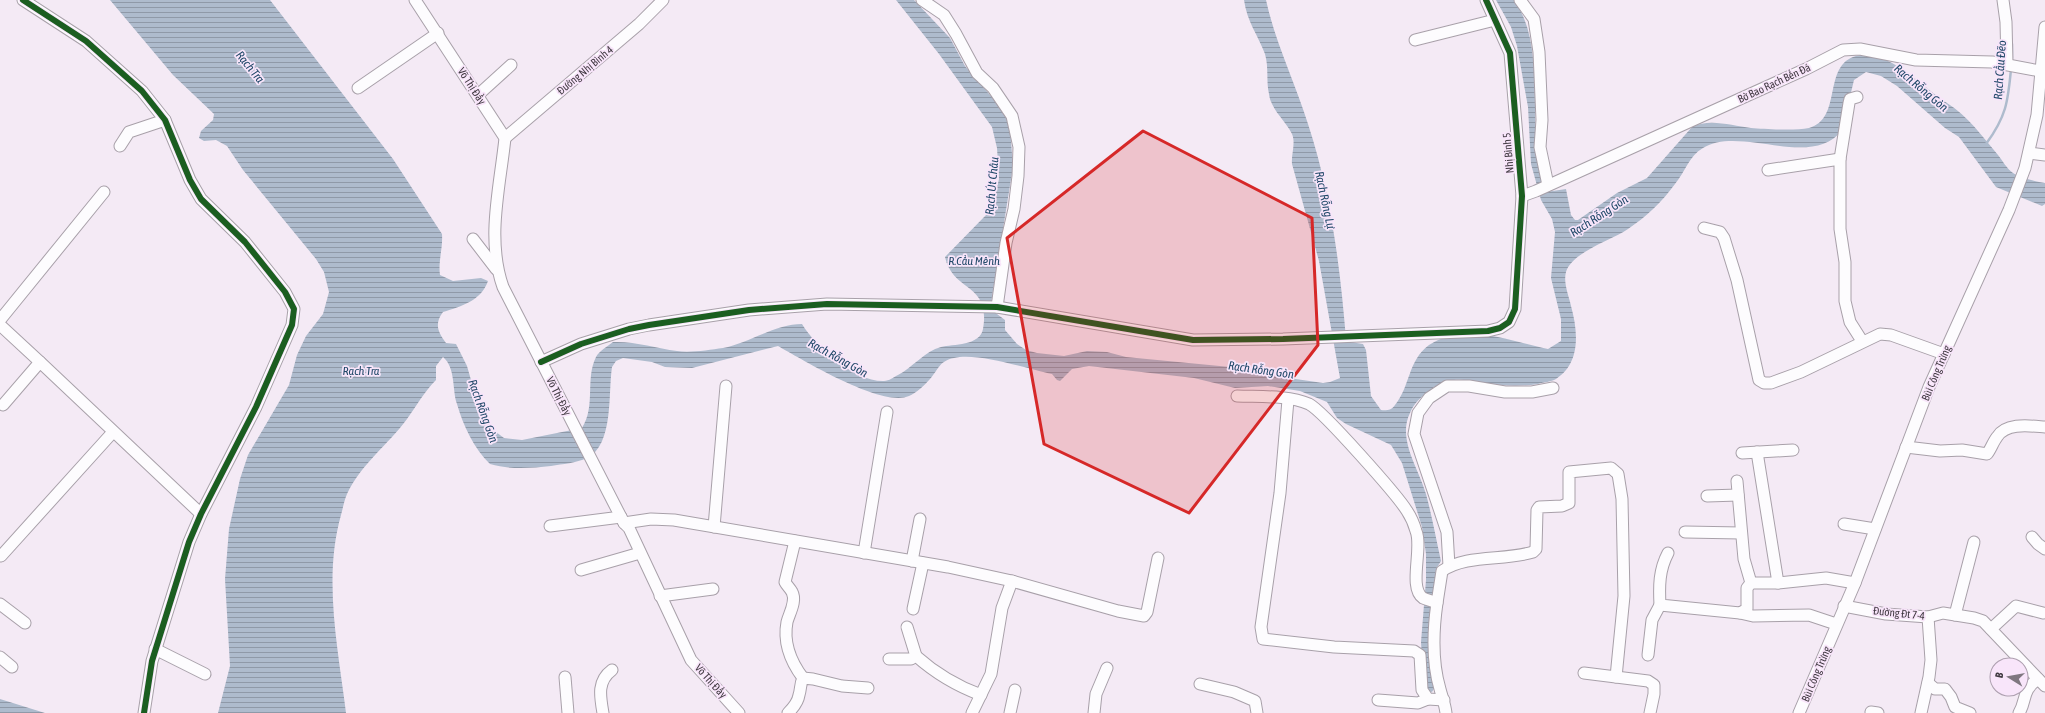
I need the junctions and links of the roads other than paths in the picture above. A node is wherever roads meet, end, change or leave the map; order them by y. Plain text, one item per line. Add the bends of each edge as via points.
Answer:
1 (23, 0) edge
2 (415, 0) edge
3 (663, 0) edge
4 (922, 0) edge
5 (1486, 0) edge
6 (1520, 0) edge
7 (2002, 0) edge
8 (1495, 20) junction
9 (2045, 27) edge
10 (438, 34) junction
11 (1415, 40) dead end
12 (2009, 64) junction
13 (511, 65) dead end
14 (2040, 71) junction
15 (358, 88) dead end
16 (478, 95) junction
17 (1857, 97) dead end
18 (165, 120) junction
19 (505, 138) junction
20 (120, 146) dead end
21 (2029, 153) junction
22 (2045, 155) edge
23 (1840, 159) junction
24 (1768, 170) dead end
25 (1543, 188) junction
26 (104, 192) dead end
27 (1522, 196) junction
28 (1704, 228) dead end
29 (473, 239) dead end
30 (496, 269) junction
31 (995, 307) junction
32 (0, 320) edge
33 (0, 325) edge
34 (1862, 342) junction
35 (1944, 354) junction
36 (40, 362) junction
37 (541, 362) junction
38 (726, 386) dead end
39 (1553, 388) dead end
40 (1237, 396) dead end
41 (1288, 400) junction
42 (3, 405) dead end
43 (887, 412) dead end
44 (2045, 427) edge
45 (113, 432) junction
46 (1906, 447) junction
47 (1793, 450) dead end
48 (1757, 452) junction
49 (1742, 454) dead end
50 (1737, 482) dead end
51 (1738, 495) junction
52 (1707, 496) dead end
53 (201, 514) junction
54 (920, 519) dead end
55 (623, 520) junction
56 (1844, 524) dead end
57 (550, 526) dead end
58 (714, 527) junction
59 (1875, 529) junction
60 (1685, 532) dead end
61 (1741, 533) junction
62 (2032, 537) dead end
63 (795, 541) junction
64 (1974, 542) dead end
65 (2045, 549) edge
66 (640, 553) junction
67 (1668, 553) dead end
68 (864, 554) junction
69 (1, 556) edge
70 (1158, 558) dead end
71 (918, 562) junction
72 (1449, 566) junction
73 (582, 570) dead end
74 (1012, 581) junction
75 (1751, 583) junction
76 (1778, 583) junction
77 (1855, 583) junction
78 (713, 589) dead end
79 (660, 596) junction
80 (1431, 601) junction
81 (0, 604) edge
82 (1660, 605) junction
83 (1844, 606) junction
84 (913, 609) dead end
85 (1740, 613) junction
86 (2043, 613) dead end
87 (1955, 615) junction
88 (1928, 617) junction
89 (25, 623) dead end
90 (1836, 624) junction
91 (907, 627) dead end
92 (1991, 629) junction
93 (155, 649) junction
94 (1648, 655) dead end
95 (916, 656) junction
96 (0, 657) edge
97 (889, 659) dead end
98 (12, 667) dead end
99 (1107, 668) dead end
100 (612, 670) dead end
101 (1584, 673) dead end
102 (205, 674) dead end
103 (565, 677) dead end
104 (1616, 677) junction
105 (802, 678) junction
106 (2041, 682) edge
107 (1928, 683) junction
108 (1200, 684) dead end
109 (868, 688) dead end
110 (1015, 690) dead end
111 (981, 695) junction
112 (1428, 698) junction
113 (1378, 700) dead end
114 (1444, 700) junction
115 (144, 713) edge
116 (568, 713) edge
117 (603, 713) edge
118 (739, 713) edge
119 (788, 713) edge
120 (972, 713) edge
121 (1010, 713) edge
122 (1094, 713) edge
123 (1257, 713) edge
124 (1446, 713) edge
125 (1650, 713) edge
126 (1800, 713) edge
127 (1921, 713) edge
128 (1970, 713) edge
129 (2018, 713) edge

1 - 18 street via 86,41 135,84
2 - 10 street, Võ Thị Đầy
3 - 19 street, Đường Nhị Bình 4
4 - 31 street via 944,15 977,72 993,88 1012,116 1019,147 1018,176
5 - 8 street, Nhị Bình 5
6 - 25 street via 1534,19 1539,52
7 - 12 street
8 - 11 street
8 - 27 street, Nhị Bình 5 via 1510,53
9 - 14 street, Bùi Công Trừng
10 - 15 street
10 - 16 street, Võ Thị Đầy
12 - 14 street, Bờ Bao Rạch Bến Đá
12 - 25 street, Bờ Bao Rạch Bến Đá via 1959,60 1939,62 1860,49 1843,50
13 - 16 street
14 - 21 street, Bùi Công Trừng via 2037,115
16 - 19 street, Võ Thị Đầy
17 - 23 street via 1850,99
18 - 20 street via 129,132
18 - 53 street via 197,192 249,248 285,292 294,309 292,325 256,407
19 - 30 street, Võ Thị Đầy via 494,229
21 - 22 street
21 - 35 street, Bùi Công Trừng via 2009,210
23 - 24 street
23 - 34 street via 1840,230 1845,262 1845,301 1850,322
25 - 27 street, Bờ Bao Rạch Bến Đá
26 - 32 street
27 - 31 street, Nhị Bình 5 via 1515,309 1509,322 1488,331 1193,340
28 - 34 street via 1720,232 1724,238 1759,380 1771,383 1801,372
29 - 30 street
30 - 37 street, Võ Thị Đầy
31 - 37 street via 827,304 749,310 629,329 581,344
33 - 36 street
34 - 35 street via 1880,334 1891,335
35 - 46 street, Bùi Công Trừng
36 - 42 street
36 - 45 street
37 - 55 street, Võ Thị Đầy
38 - 58 street
39 - 72 street via 1532,392 1505,392 1469,386 1447,386 1429,398 1418,413 1414,434 1447,532
40 - 41 street
41 - 80 street via 1314,408 1347,441 1407,511 1419,540 1417,593
41 - 112 street via 1280,493 1261,627 1263,639 1334,647 1414,651 1420,655 1422,690
43 - 68 street
44 - 46 street via 2021,426 2003,430 1987,454
45 - 53 street
45 - 69 street
46 - 59 street, Bùi Công Trừng
47 - 48 street
48 - 49 street
48 - 76 street
50 - 51 street
51 - 52 street
51 - 61 street
53 - 93 street via 184,555
54 - 71 street
55 - 57 street
55 - 58 street via 674,520
55 - 66 street, Võ Thị Đầy
56 - 59 street
58 - 63 street
59 - 77 street, Bùi Công Trừng
60 - 61 street
61 - 75 street via 1744,559
62 - 65 street
63 - 68 street
63 - 105 street via 785,582 793,593 786,637 789,654
64 - 87 street
66 - 73 street
66 - 79 street, Võ Thị Đầy
67 - 82 street via 1662,565
68 - 71 street
70 - 74 street via 1144,616
71 - 74 street
71 - 84 street
72 - 80 street via 1442,571
72 - 104 street via 1476,559 1505,558 1533,552 1536,549 1537,510 1539,507 1562,506 1569,503 1569,472 1611,468 1618,474 1622,499 1624,596
74 - 111 street via 1002,608 991,674
75 - 76 street
75 - 85 street via 1747,588 1747,609
76 - 77 street via 1826,578
77 - 83 street, Bùi Công Trừng
78 - 79 street
79 - 118 street, Võ Thị Đầy via 692,660
80 - 114 street via 1434,645
81 - 89 street
82 - 85 street
82 - 94 street via 1652,620
83 - 88 street, Đường Đt 7-4 via 1886,614
83 - 90 street, Bùi Công Trừng
85 - 90 street via 1752,616 1809,615
86 - 92 street via 2016,606
87 - 88 street, Đường Đt 7-4 via 1943,613
87 - 92 street, Đường Đt 7-4 via 1983,621
88 - 107 street via 1931,660
90 - 126 street, Bùi Công Trừng
91 - 95 street
92 - 106 street, Đường Đt 7-4
93 - 102 street
93 - 115 street
95 - 97 street via 911,659
95 - 111 street via 961,687
96 - 98 street
99 - 122 street via 1096,694
100 - 117 street via 606,674 599,693
101 - 104 street
103 - 116 street
104 - 125 street via 1648,681 1654,685
105 - 109 street
105 - 119 street via 800,695
106 - 129 street via 2030,684
107 - 127 street
107 - 128 street via 1935,689 1945,689 1952,697 1955,707
108 - 123 street via 1234,692 1256,701
110 - 121 street
111 - 120 street
112 - 113 street via 1418,703
112 - 114 street
114 - 124 street

